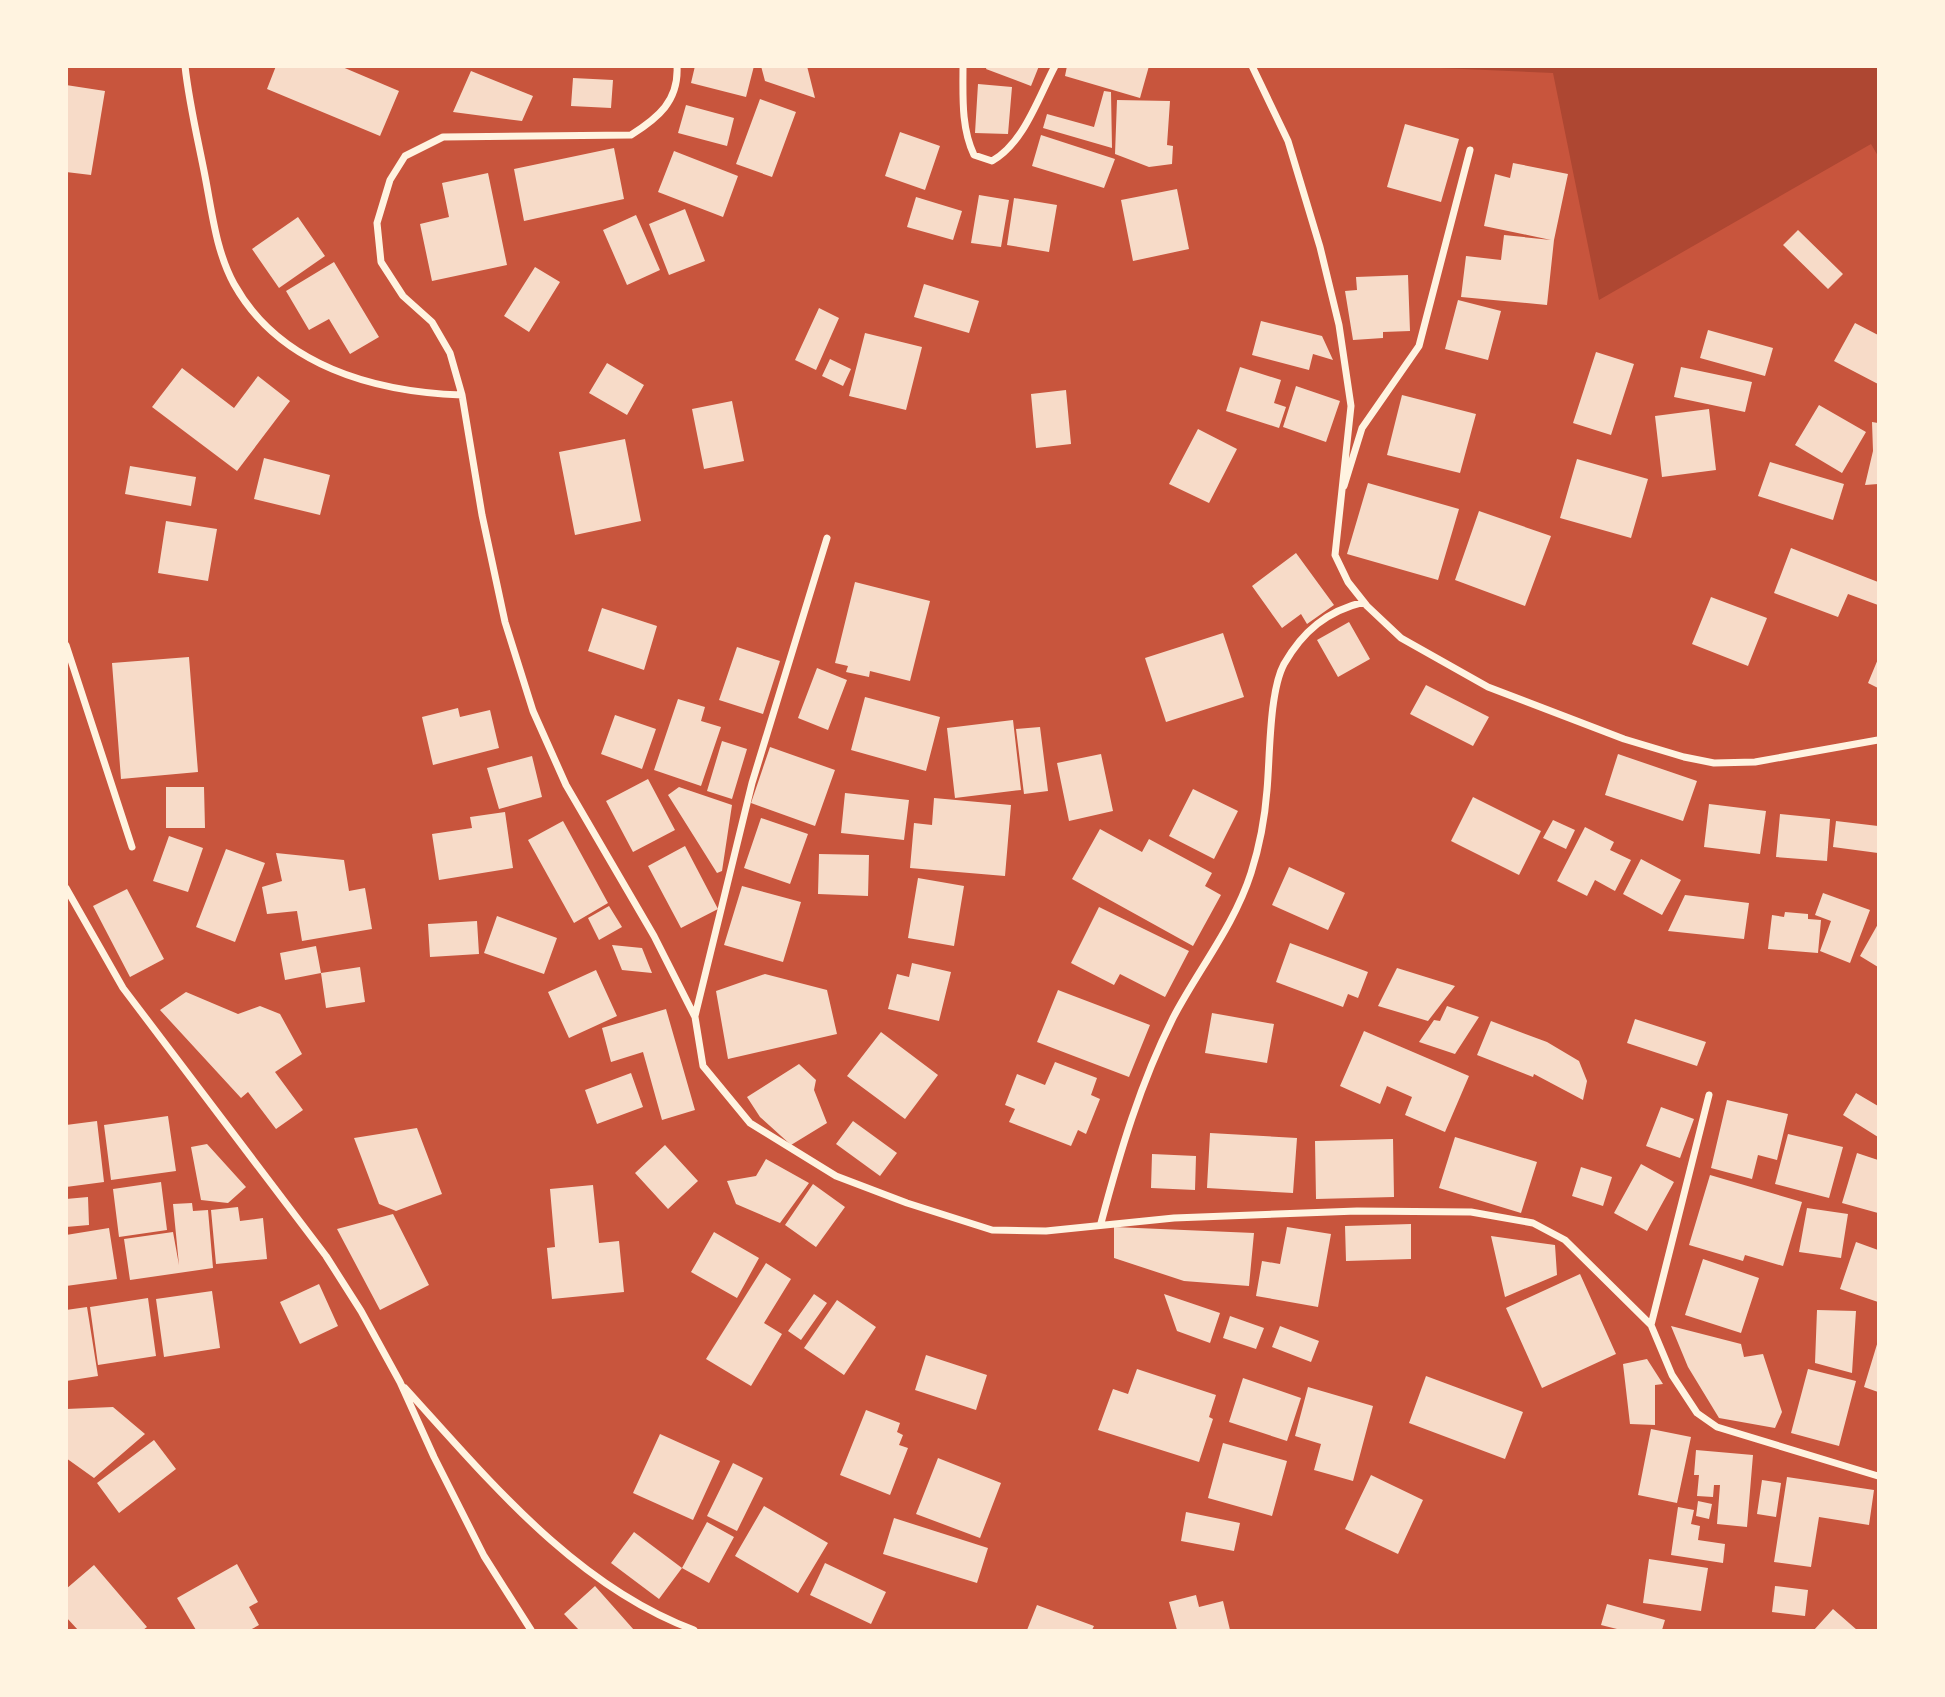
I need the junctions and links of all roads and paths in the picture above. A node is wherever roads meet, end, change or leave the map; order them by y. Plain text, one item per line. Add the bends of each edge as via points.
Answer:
1 (185, 66) edge
2 (677, 66) edge
3 (963, 66) edge
4 (1055, 66) edge
5 (1252, 66) edge
6 (1470, 150) dead end
7 (462, 395) junction
8 (1339, 503) junction
9 (827, 538) dead end
10 (1364, 602) junction
11 (66, 645) edge
12 (1878, 740) edge
13 (132, 847) dead end
14 (66, 888) edge
15 (695, 1017) junction
16 (1709, 1095) dead end
17 (1101, 1223) junction
18 (1651, 1325) junction
19 (400, 1382) junction
20 (1878, 1476) edge
21 (531, 1630) edge
22 (694, 1630) edge

1 - 7 street via 218,245 234,284 259,318 326,368 372,385 421,394
2 - 7 street via 678,84 669,103 631,135 443,137 405,156 390,180 377,223 381,262 403,296 432,322 450,353
3 - 4 street via 969,145 974,155 992,161 1016,140
5 - 8 street via 1288,141 1339,325 1351,406
6 - 8 street via 1419,346 1362,428
7 - 15 street via 505,622 533,711 566,785 654,936
8 - 10 street via 1335,555
9 - 15 street via 752,783
10 - 12 street via 1401,638 1488,687 1684,757 1714,763 1755,762
10 - 17 street via 1342,607 1310,626 1283,667 1271,721 1267,793 1252,872 1222,935 1173,1018 1132,1111
11 - 13 street
14 - 19 street via 123,988 326,1256
15 - 17 street via 703,1066 750,1123 836,1176 992,1230 1046,1231
16 - 18 street
17 - 18 street via 1420,1210 1471,1212 1533,1223 1565,1240
18 - 20 street via 1672,1375 1697,1413 1717,1427
19 - 21 street via 484,1556
19 - 22 street via 485,1477 559,1546 612,1588

